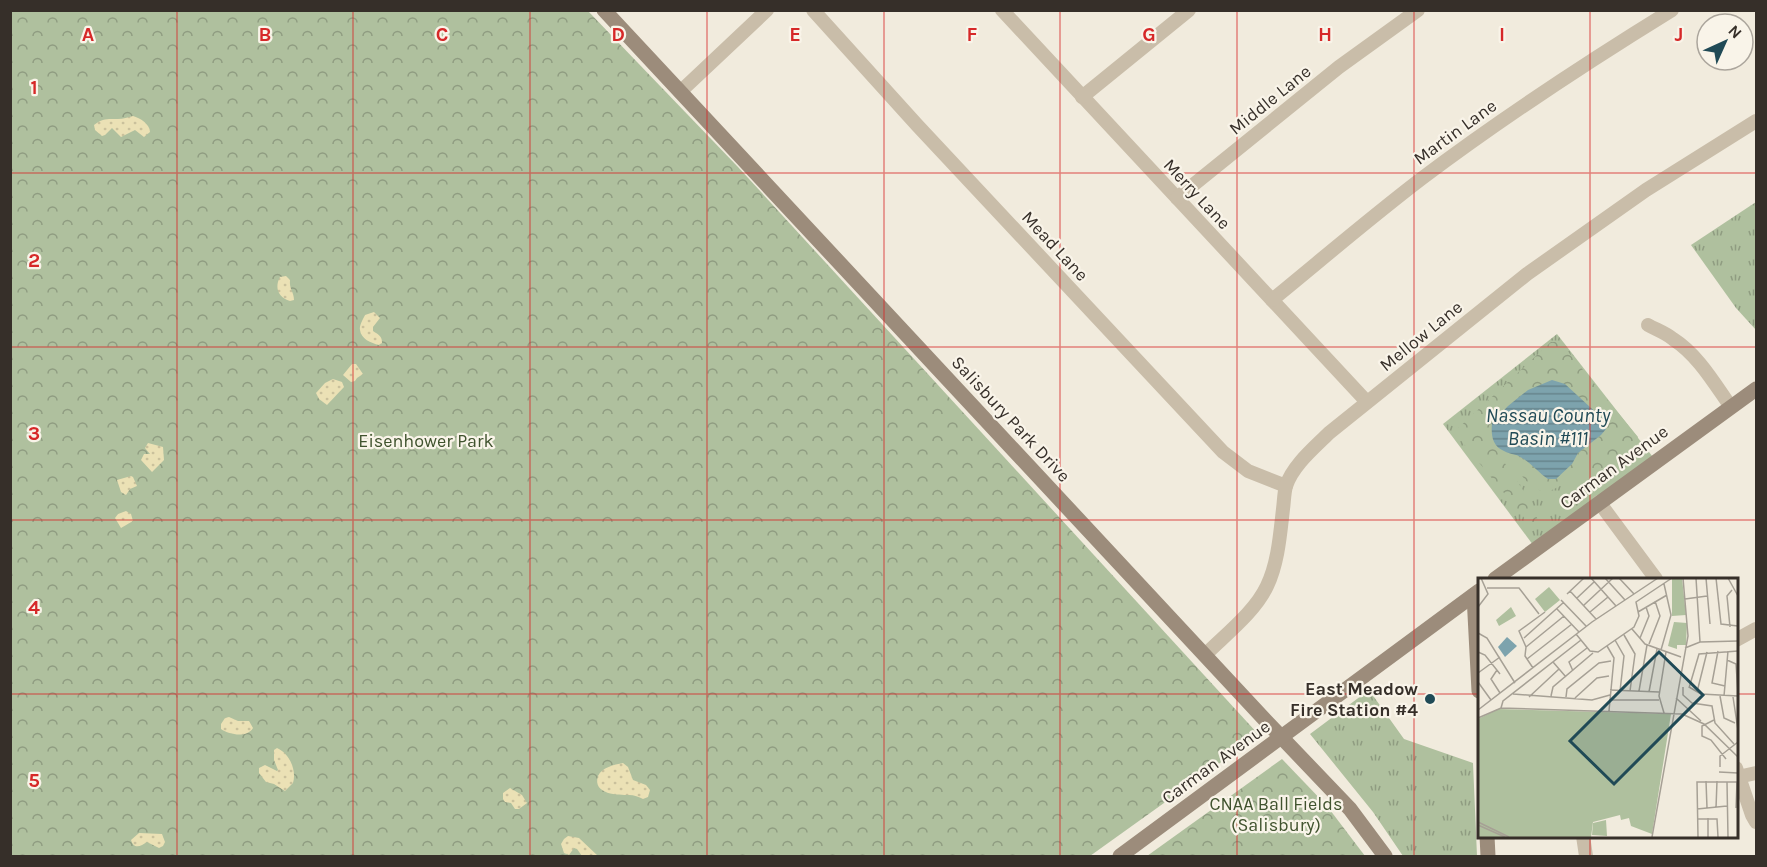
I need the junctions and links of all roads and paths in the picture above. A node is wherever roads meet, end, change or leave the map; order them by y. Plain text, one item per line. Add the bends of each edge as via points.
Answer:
1 (604, 10) edge
2 (767, 10) edge
3 (813, 10) edge
4 (1002, 10) edge
5 (1190, 10) edge
6 (1418, 10) edge
7 (1672, 10) edge
8 (680, 92) junction
9 (1082, 97) junction
10 (1756, 121) edge
11 (1177, 198) junction
12 (1272, 300) junction
13 (1648, 325) dead end
14 (1756, 389) edge
15 (1367, 402) junction
16 (1731, 407) junction
17 (1286, 486) junction
18 (1599, 502) junction
19 (1496, 578) edge
20 (1655, 578) edge
21 (1477, 593) edge
22 (1756, 628) edge
23 (1737, 639) edge
24 (1478, 642) edge
25 (1205, 655) junction
26 (1282, 737) junction
27 (1737, 773) edge
28 (1756, 773) edge
29 (1756, 822) edge
30 (1486, 837) edge
31 (1583, 837) edge
32 (1120, 856) edge
33 (1385, 856) edge
34 (1488, 856) edge
35 (1586, 856) edge

1 - 8 main road, Salisbury Park Drive
2 - 8 street
3 - 17 street, Mead Lane via 1223,452 1248,471
4 - 9 street, Merry Lane
5 - 9 street
6 - 11 street, Middle Lane via 1339,67
7 - 12 street, Martin Lane via 1584,65 1429,174
8 - 25 main road, Salisbury Park Drive
9 - 11 street, Merry Lane
10 - 15 street, Mellow Lane via 1647,190 1527,274
11 - 12 street, Merry Lane
12 - 15 street, Merry Lane
13 - 16 street via 1683,346
14 - 16 main road, Carman Avenue
15 - 17 street, Mellow Lane via 1310,451
16 - 18 main road, Carman Avenue
17 - 25 street, Mellow Lane via 1277,555 1268,584 1253,608
18 - 19 main road, Carman Avenue
18 - 20 street
21 - 24 main road
21 - 26 main road, Carman Avenue
22 - 23 street
25 - 26 main road, Salisbury Park Drive
26 - 32 main road, Carman Avenue
26 - 33 main road, Salisbury Park Drive via 1350,809
27 - 28 street
27 - 29 street
30 - 34 main road
31 - 35 street

